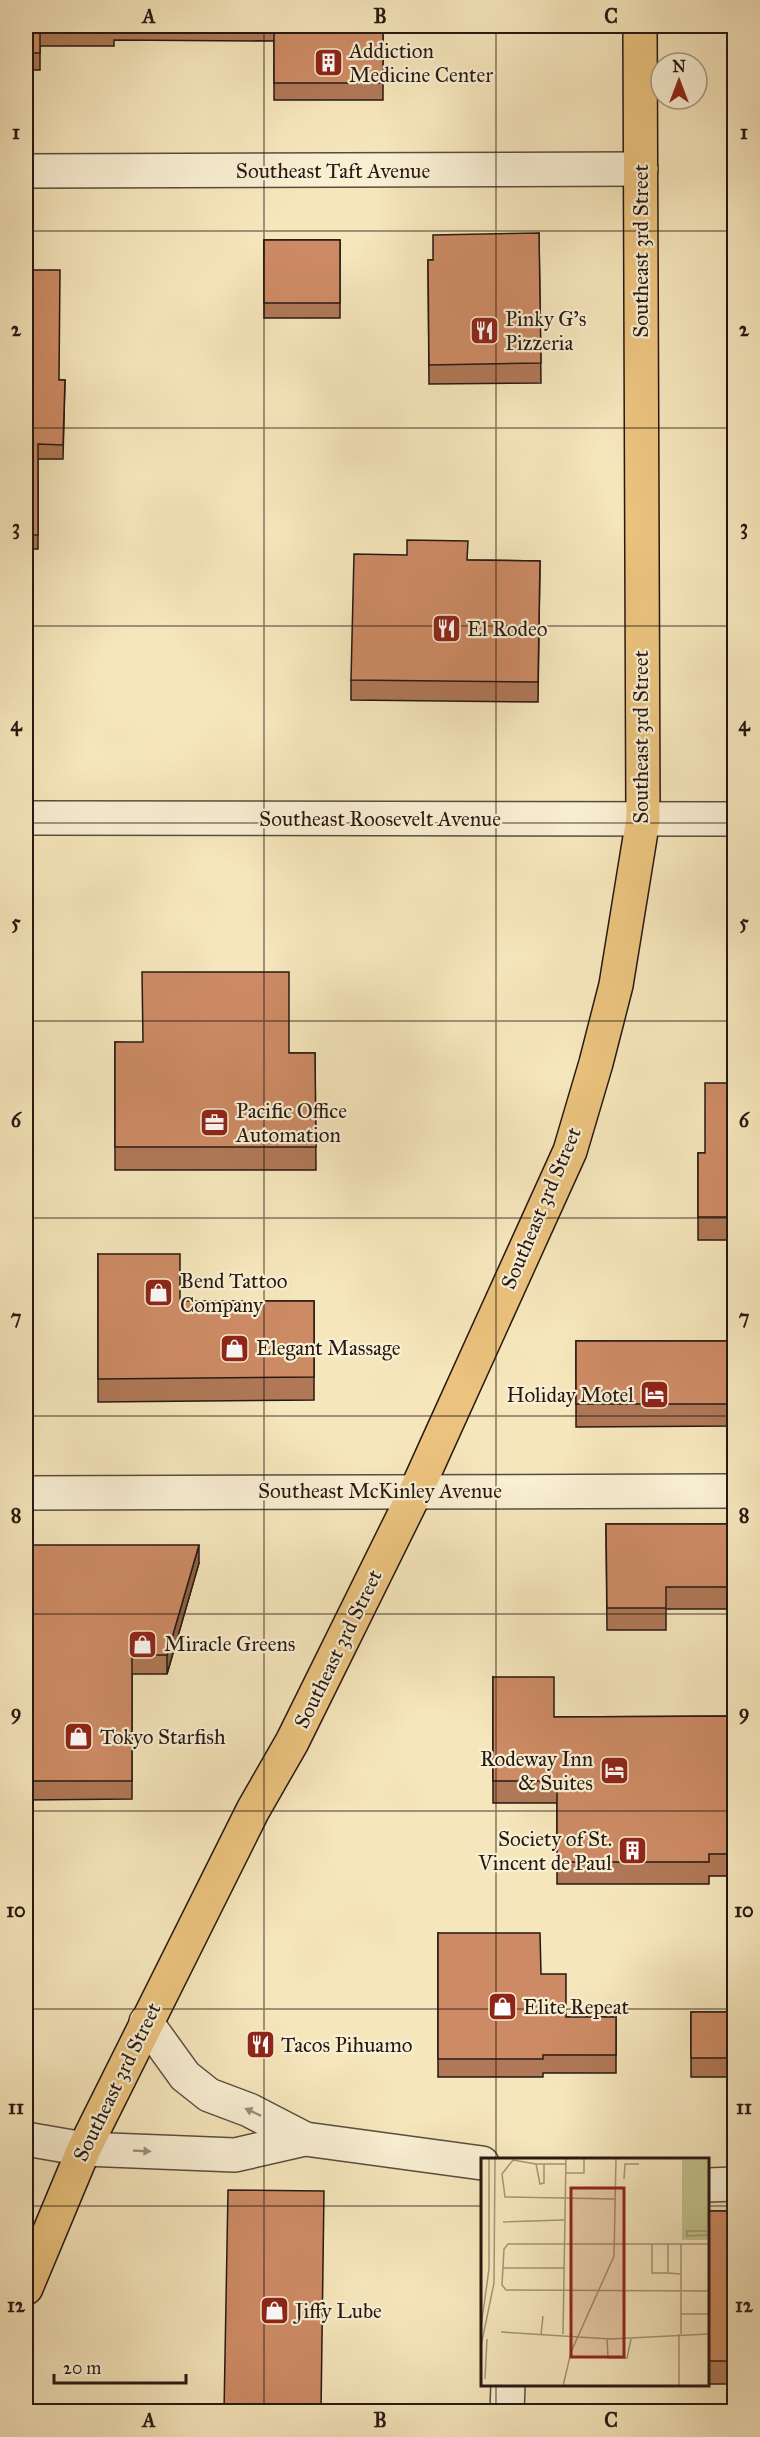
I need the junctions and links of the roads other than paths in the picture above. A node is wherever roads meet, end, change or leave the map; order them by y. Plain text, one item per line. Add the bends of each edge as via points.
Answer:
1 (640, 26) edge
2 (641, 169) junction
3 (26, 171) edge
4 (26, 818) edge
5 (643, 819) junction
6 (735, 819) edge
7 (416, 1491) junction
8 (735, 1491) edge
9 (26, 1492) edge
10 (146, 2022) junction
11 (26, 2139) edge
12 (305, 2139) junction
13 (84, 2149) junction
14 (481, 2163) edge
15 (735, 2184) edge
16 (709, 2185) edge
17 (26, 2288) edge
18 (508, 2386) edge
19 (507, 2412) edge

1 - 2 main road, Southeast 3rd Street
2 - 3 street, Southeast Taft Avenue
2 - 5 main road, Southeast 3rd Street
4 - 5 street, Southeast Roosevelt Avenue
5 - 6 street, Southeast Roosevelt Avenue
5 - 7 main road, Southeast 3rd Street via 616,986 570,1151
7 - 8 street, Southeast McKinley Avenue
7 - 9 street, Southeast McKinley Avenue
7 - 10 main road, Southeast 3rd Street via 292,1742 253,1810
12 -> 10 street via 249,2110 209,2095 185,2076
10 - 13 main road, Southeast 3rd Street
11 - 13 street
13 -> 12 street via 235,2155
12 - 14 street
13 - 17 main road, Southeast 3rd Street
15 - 16 street
18 - 19 street

